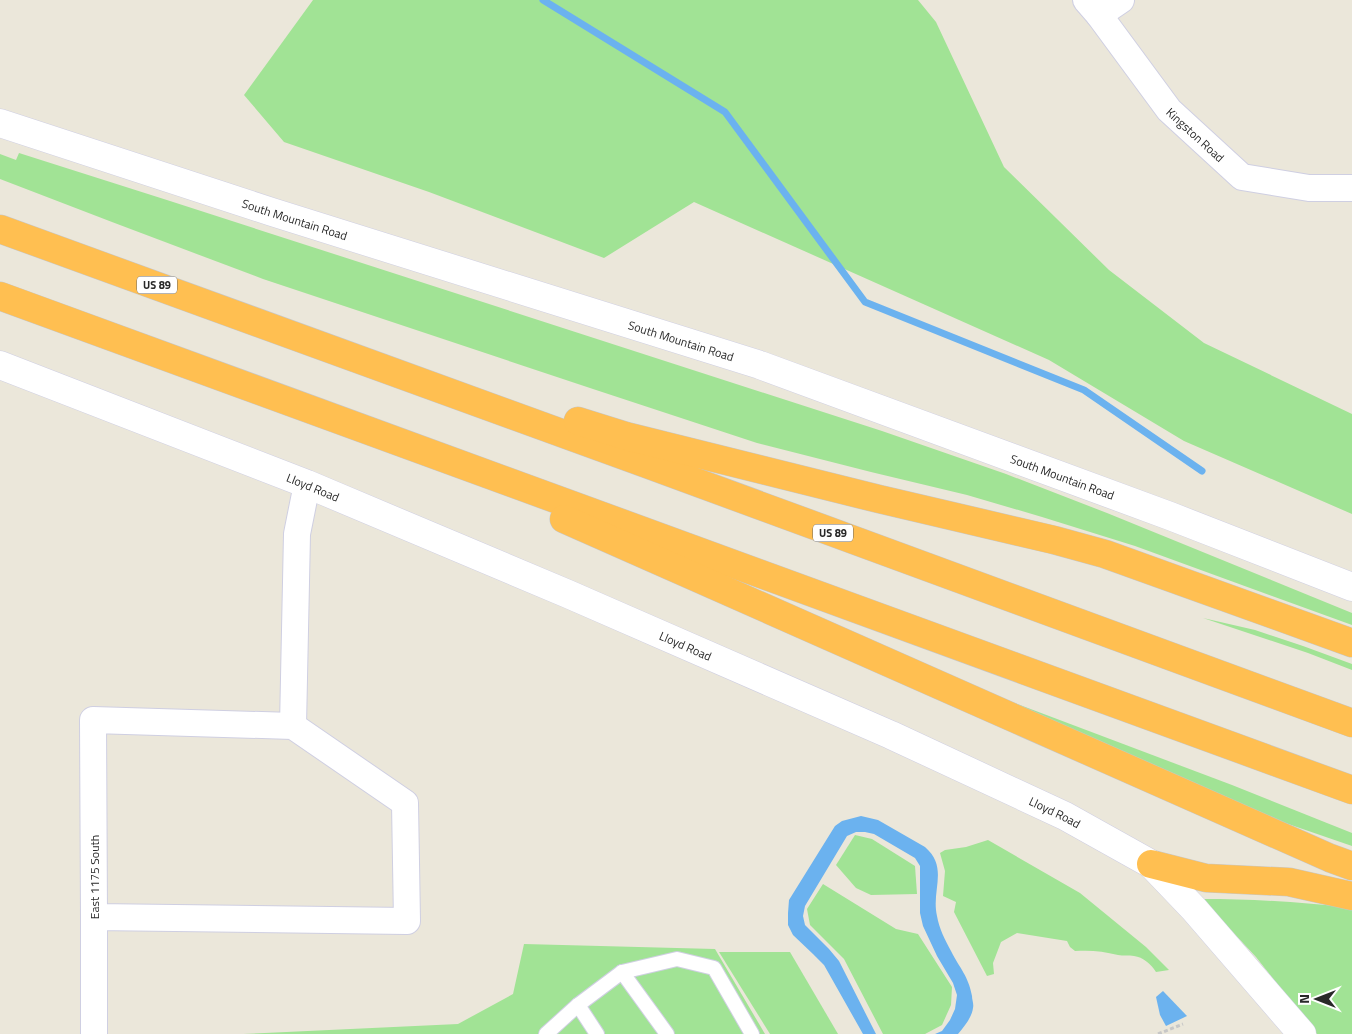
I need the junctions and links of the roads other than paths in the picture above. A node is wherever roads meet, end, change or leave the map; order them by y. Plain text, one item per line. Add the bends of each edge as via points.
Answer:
1 (1121, 0) edge
2 (1093, 8) edge
3 (0, 123) edge
4 (1352, 188) edge
5 (0, 229) edge
6 (0, 296) edge
7 (314, 341) junction
8 (0, 364) edge
9 (358, 426) junction
10 (307, 484) junction
11 (1352, 587) edge
12 (1352, 642) edge
13 (1352, 723) edge
14 (293, 726) junction
15 (1352, 790) edge
16 (1151, 864) junction
17 (1352, 866) edge
18 (1352, 896) edge
19 (94, 917) junction
20 (622, 972) junction
21 (578, 1005) junction
22 (94, 1034) edge
23 (546, 1034) edge
24 (597, 1034) edge
25 (667, 1034) edge
26 (752, 1034) edge
27 (1302, 1034) edge

1 - 2 street
2 - 4 street, Kingston Road via 1169,110 1242,177 1309,188
3 - 11 street, South Mountain Road via 760,365 1170,516
5 - 7 highway, US 89
6 - 9 highway
7 - 12 highway via 459,382 626,436 1105,554
7 - 13 highway, US 89
8 - 10 street, Lloyd Road
9 - 15 highway
9 - 17 highway via 656,561
10 - 14 street via 297,534
10 - 16 street, Lloyd Road via 891,735 1065,816
14 - 19 street, East 1175 South via 93,720
14 - 19 street via 405,803 406,920
16 - 18 highway via 1206,878 1289,882
16 - 27 street, Lloyd Road
19 - 22 street, East 1175 South
20 - 21 lane
20 - 25 lane
20 - 26 lane via 677,958 714,968
21 - 23 lane
21 - 24 lane

